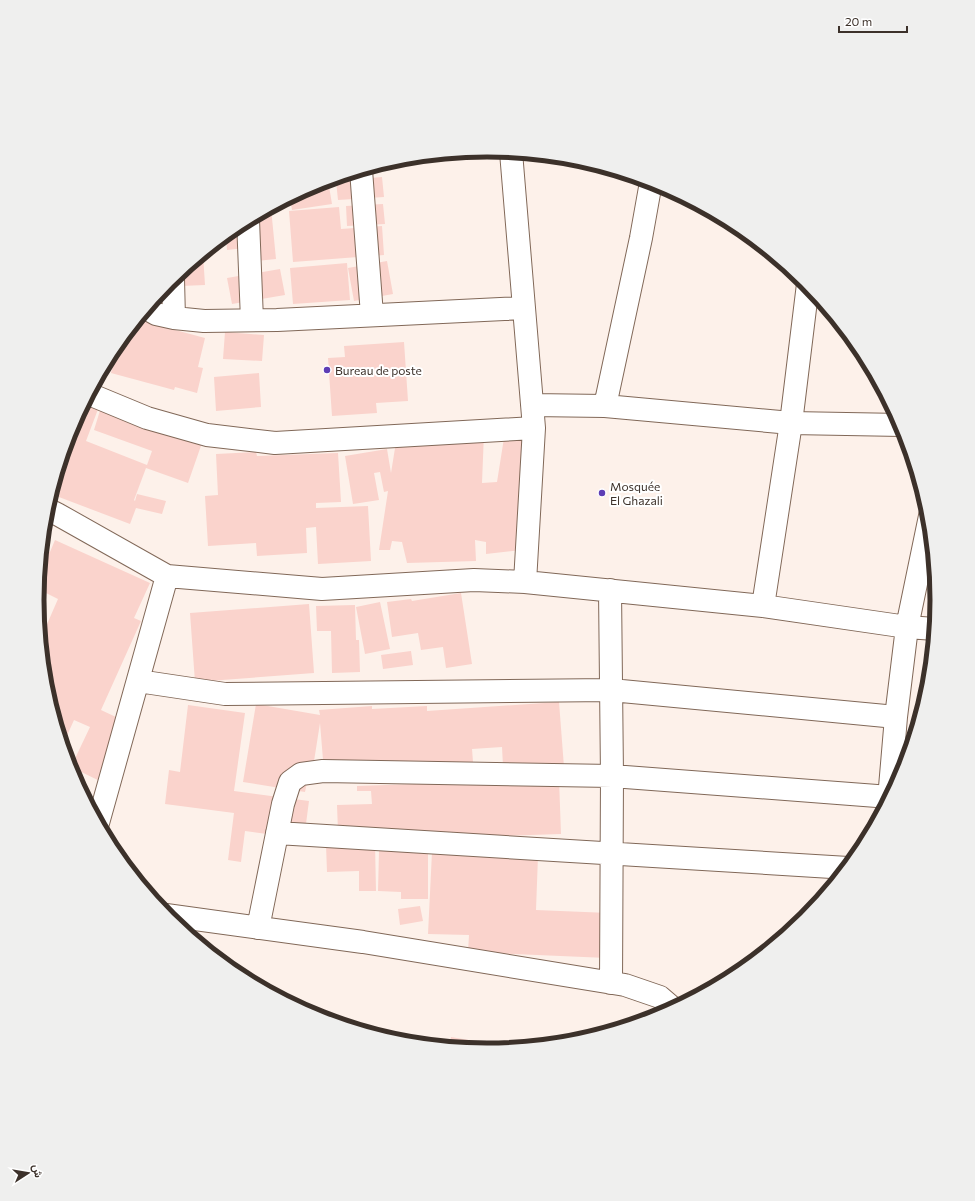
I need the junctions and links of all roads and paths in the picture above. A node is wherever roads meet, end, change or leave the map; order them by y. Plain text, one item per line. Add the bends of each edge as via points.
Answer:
1 (511, 158) edge
2 (361, 176) edge
3 (650, 188) edge
4 (248, 227) edge
5 (173, 288) edge
6 (807, 293) edge
7 (523, 308) junction
8 (151, 312) edge
9 (372, 315) junction
10 (174, 318) junction
11 (252, 320) junction
12 (94, 396) edge
13 (532, 405) junction
14 (604, 406) junction
15 (790, 423) junction
16 (894, 424) edge
17 (534, 428) junction
18 (53, 512) edge
19 (926, 536) edge
20 (167, 576) junction
21 (525, 582) junction
22 (610, 590) junction
23 (763, 606) junction
24 (907, 627) junction
25 (930, 629) edge
26 (138, 681) junction
27 (611, 690) junction
28 (896, 717) junction
29 (901, 757) edge
30 (612, 776) junction
31 (885, 798) edge
32 (100, 816) edge
33 (277, 833) junction
34 (611, 853) junction
35 (841, 868) edge
36 (178, 918) edge
37 (258, 928) junction
38 (610, 983) junction
39 (669, 1005) edge

1 - 7 street
2 - 9 street
3 - 14 street
4 - 11 street
5 - 10 street
6 - 15 street
7 - 9 street
7 - 13 street
8 - 10 street
9 - 11 street
10 - 11 street via 204,321
12 - 17 street via 147,418 207,435 275,443
13 - 14 street
13 - 17 street
14 - 15 street
15 - 16 street
15 - 23 street
17 - 21 street
18 - 20 street
19 - 24 street
20 - 21 street via 322,589 474,580
20 - 26 street
21 - 22 street
22 - 23 street
22 - 27 street
23 - 24 street
24 - 25 street
24 - 28 street
26 - 27 street via 225,694
26 - 32 street
27 - 28 street
27 - 30 street
28 - 29 street
30 - 31 street
30 - 33 street via 323,771 301,774 290,782
30 - 34 street
33 - 34 street
33 - 37 street
34 - 35 street
34 - 38 street
36 - 37 street
37 - 38 street via 363,942
38 - 39 street via 660,997

